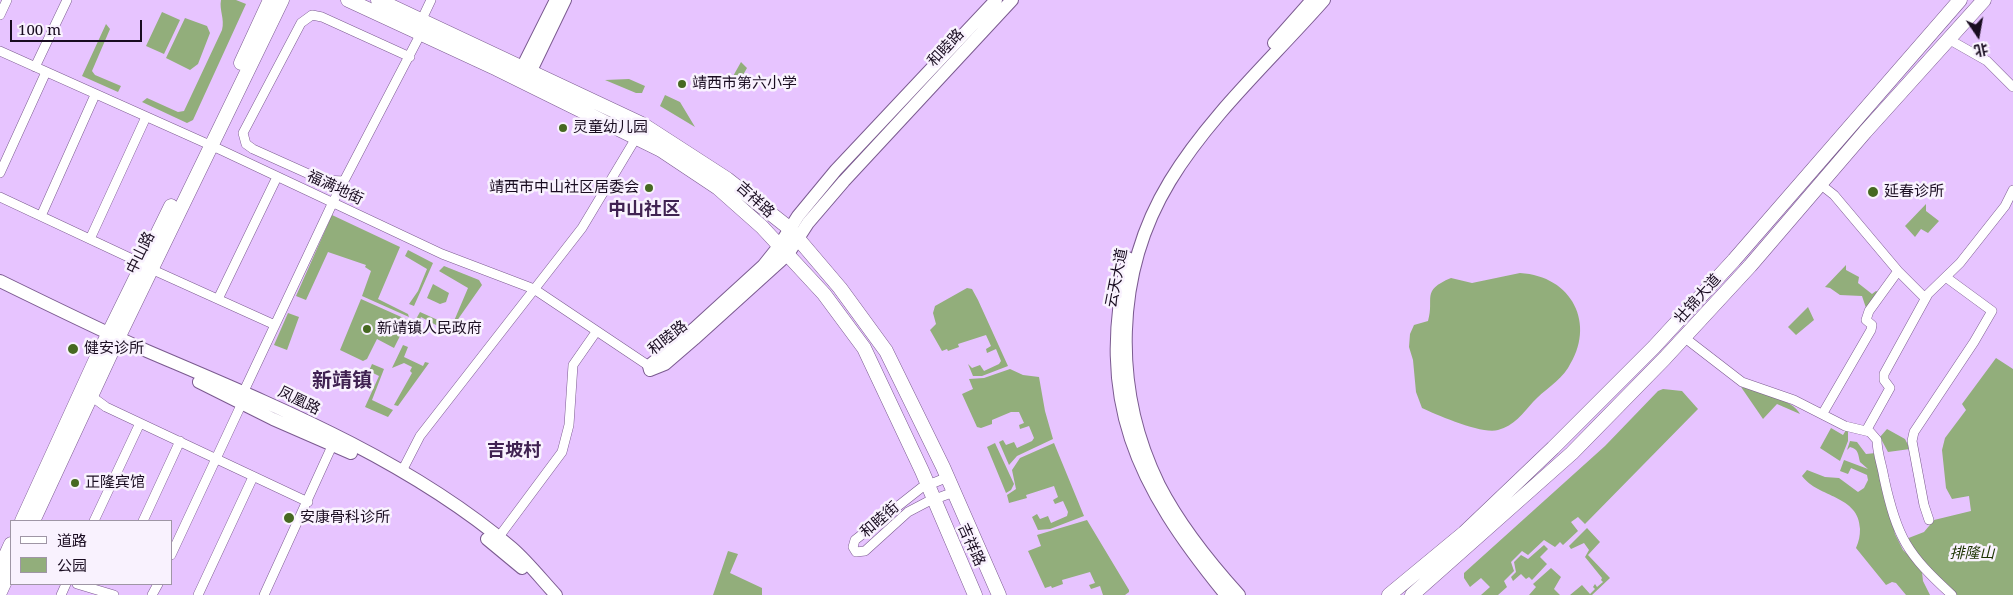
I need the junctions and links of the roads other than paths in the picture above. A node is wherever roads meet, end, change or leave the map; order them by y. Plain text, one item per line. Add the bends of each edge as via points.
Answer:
1 (7, 0) edge
2 (67, 0) edge
3 (282, 0) edge
4 (293, 0) edge
5 (348, 0) edge
6 (378, 0) edge
7 (431, 0) edge
8 (556, 0) edge
9 (565, 0) edge
10 (996, 0) edge
11 (1012, 0) edge
12 (1312, 0) edge
13 (1324, 0) edge
14 (1960, 0) edge
15 (1984, 0) edge
16 (270, 5) edge
17 (0, 15) edge
18 (422, 19) junction
19 (420, 35) junction
20 (1950, 40) junction
21 (0, 51) edge
22 (410, 57) junction
23 (36, 67) junction
24 (46, 72) junction
25 (524, 75) junction
26 (2013, 87) edge
27 (95, 95) junction
28 (619, 114) junction
29 (146, 117) junction
30 (614, 128) junction
31 (642, 136) junction
32 (206, 144) junction
33 (0, 173) edge
34 (277, 177) junction
35 (344, 181) junction
36 (1820, 184) junction
37 (2013, 190) edge
38 (0, 197) edge
39 (333, 202) junction
40 (41, 216) junction
41 (793, 233) junction
42 (90, 239) junction
43 (783, 250) junction
44 (147, 267) junction
45 (1898, 271) junction
46 (1947, 278) junction
47 (0, 282) edge
48 (0, 288) edge
49 (534, 289) junction
50 (1925, 298) junction
51 (218, 299) junction
52 (275, 325) junction
53 (596, 332) junction
54 (1685, 338) junction
55 (112, 339) junction
56 (649, 366) joint
57 (92, 396) junction
58 (243, 398) junction
59 (1823, 413) junction
60 (140, 423) junction
61 (1866, 431) junction
62 (180, 441) junction
63 (332, 446) junction
64 (217, 459) junction
65 (402, 471) junction
66 (253, 477) junction
67 (948, 477) junction
68 (928, 484) junction
69 (954, 492) junction
70 (934, 500) junction
71 (308, 502) junction
72 (22, 520) edge
73 (33, 520) edge
74 (94, 520) edge
75 (143, 520) edge
76 (1929, 520) dead end
77 (498, 538) junction
78 (7, 545) edge
79 (172, 553) edge
80 (981, 554) junction
81 (961, 562) junction
82 (0, 568) edge
83 (10, 570) edge
84 (82, 585) edge
85 (94, 585) edge
86 (109, 591) edge
87 (0, 592) edge
88 (122, 595) edge
89 (198, 595) edge
90 (264, 595) edge
91 (546, 595) edge
92 (556, 595) edge
93 (975, 595) edge
94 (999, 595) edge
95 (1226, 595) edge
96 (1239, 595) edge
97 (1389, 595) edge
98 (1412, 595) edge
99 (1952, 595) edge

1 - 17 street
2 - 23 street
3 - 16 main road, 中山路
4 - 16 main road
5 - 19 main road, 吉祥路
6 - 18 main road, 吉祥路
7 - 18 street
8 - 25 main road
9 - 25 main road
10 - 41 main road, 和睦路 via 836,170
11 - 41 main road, 和睦路
12 - 95 main road, 云天大道 via 1194,134 1160,182 1131,246 1117,313 1116,358 1120,401 1141,469 1160,505
13 - 96 main road, 云天大道 via 1214,121 1171,179 1151,214 1142,238 1128,299 1127,379 1148,460 1167,498
14 - 97 main road, 壮锦大道 via 1654,347 1471,527
15 - 20 main road, 壮锦大道
16 - 32 main road, 中山路
18 - 25 main road, 吉祥路
19 - 22 street
19 - 25 main road, 吉祥路
20 - 26 street via 1987,61
20 - 36 main road, 壮锦大道
21 - 23 street, 福满地街
22 - 35 street
22 - 35 street via 322,17 312,15 301,23 243,133 243,140 252,149 322,180
23 - 24 street, 福满地街
24 - 27 street, 福满地街
24 - 33 street
25 - 28 main road, 吉祥路
25 - 30 main road, 吉祥路
27 - 29 street, 福满地街
27 - 40 street
28 - 30 main road
28 - 31 main road, 吉祥路
29 - 32 street, 福满地街
29 - 42 street
30 - 31 main road, 吉祥路
31 - 41 main road, 吉祥路 via 727,179
31 - 43 main road, 吉祥路 via 718,188
31 - 49 street via 582,228
32 - 34 street, 福满地街
32 - 44 main road, 中山路
34 - 39 street, 福满地街
34 - 51 street
35 - 39 street
36 - 45 street
36 - 54 main road, 壮锦大道
37 - 46 street
38 - 40 street
39 - 49 street, 福满地街 via 442,254
39 - 52 street
40 - 42 street
41 - 43 main road, 和睦路
41 - 67 main road, 吉祥路 via 840,288 886,351
42 - 44 street
43 - 56 main road, 和睦路
43 - 68 main road, 吉祥路 via 824,294 864,348
44 - 51 street
44 - 55 main road, 中山路
45 - 50 street
45 - 59 street via 1869,311 1866,320 1872,325 1871,330
46 - 50 street
46 - 76 street via 1992,311 1914,432 1912,441
47 - 55 main road, 凤凰路
48 - 55 main road, 凤凰路
49 - 53 street, 福满地街
49 - 65 street via 420,436
50 - 61 street via 1884,374 1890,388
51 - 52 street
52 - 58 street
53 - 56 street, 福满地街
53 - 77 street via 573,365 569,425 562,452
54 - 59 street via 1742,382 1763,387
54 - 98 main road, 壮锦大道 via 1572,453
55 - 57 main road, 中山路
55 - 58 main road, 凤凰路 via 141,355
55 - 72 main road, 中山路
57 - 60 street via 106,407
57 - 73 main road, 中山路
58 - 63 main road, 凤凰路
58 - 64 street
58 - 65 main road, 凤凰路
59 - 61 street via 1845,426
60 - 62 street
60 - 74 street
61 - 99 street via 1874,434 1877,440 1888,501 1902,540 1911,554
62 - 64 street
62 - 75 street
63 - 71 street
63 - 91 main road, 凤凰路 via 367,460 436,499 518,565
64 - 66 street
64 - 79 street
65 - 77 main road, 凤凰路 via 444,497
66 - 71 street
66 - 89 street
67 - 68 street, 和睦街
67 - 69 main road, 吉祥路
68 - 70 main road, 吉祥路
68 - 70 street, 和睦街 via 855,540 853,547 856,552 865,551 908,512
69 - 70 street, 和睦街
69 - 80 main road, 吉祥路
70 - 81 main road, 吉祥路
71 - 90 street
77 - 92 main road, 凤凰路 via 513,549
78 - 82 main road
80 - 81 main road
80 - 94 main road, 吉祥路
81 - 93 main road, 吉祥路
83 - 87 main road
84 - 86 street
85 - 86 street
86 - 88 street

